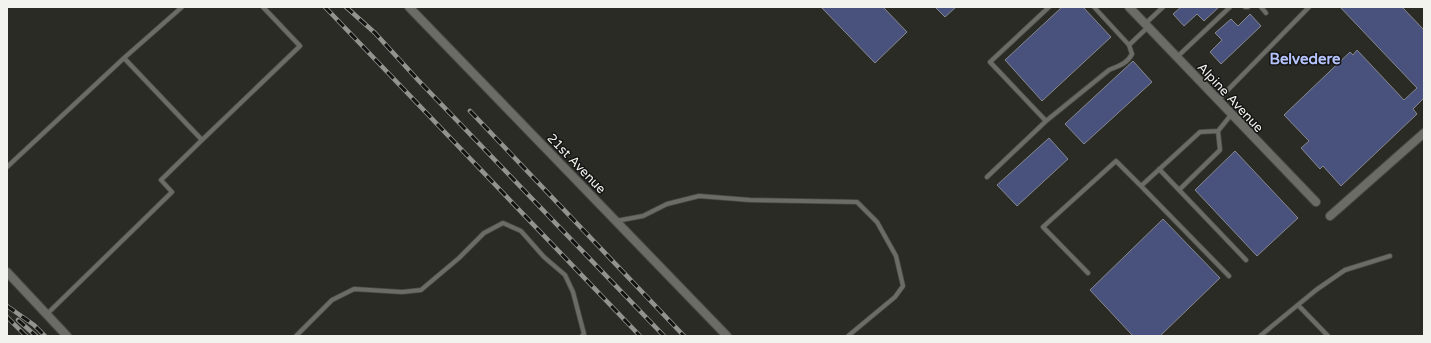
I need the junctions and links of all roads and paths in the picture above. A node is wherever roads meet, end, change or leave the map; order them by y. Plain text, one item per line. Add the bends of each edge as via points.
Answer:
1 (182, 7) edge
2 (263, 7) edge
3 (409, 7) edge
4 (1049, 7) edge
5 (1094, 7) edge
6 (1129, 7) edge
7 (1162, 7) edge
8 (1230, 7) edge
9 (1261, 7) edge
10 (1310, 7) edge
11 (1266, 13) dead end
12 (1147, 25) junction
13 (1129, 45) junction
14 (1177, 57) junction
15 (124, 58) junction
16 (1218, 100) junction
17 (1231, 115) junction
18 (1046, 121) junction
19 (1218, 131) junction
20 (1424, 133) edge
21 (202, 140) junction
22 (7, 167) edge
23 (1159, 170) junction
24 (987, 177) dead end
25 (1142, 186) junction
26 (1179, 190) junction
27 (1316, 202) dead end
28 (1330, 216) dead end
29 (616, 221) junction
30 (1390, 256) dead end
31 (1246, 260) dead end
32 (7, 272) edge
33 (1088, 273) dead end
34 (1229, 276) dead end
35 (1299, 306) junction
36 (46, 314) junction
37 (1264, 332) junction
38 (67, 336) edge
39 (296, 336) edge
40 (582, 336) edge
41 (727, 336) edge
42 (848, 336) edge
43 (1260, 336) edge
44 (1269, 336) edge
45 (1328, 336) edge

1 - 15 lane
2 - 21 lane via 300,46
3 - 29 street, 21st Avenue
4 - 18 lane via 990,62
5 - 13 lane
6 - 12 street, Alpine Avenue
7 - 12 lane
8 - 14 lane
9 - 11 lane
10 - 16 lane
12 - 13 lane
12 - 14 street, Alpine Avenue
13 - 18 lane via 1132,54 1127,61 1109,70
14 - 16 street, Alpine Avenue
15 - 21 lane
15 - 22 lane
16 - 17 street, Alpine Avenue
17 - 19 lane
17 - 27 street, Alpine Avenue
18 - 24 lane
19 - 23 lane via 1200,132
19 - 26 lane via 1220,150
20 - 28 street
21 - 36 lane via 161,180 172,192
23 - 25 lane
23 - 26 lane
25 - 33 lane via 1116,162 1043,227
25 - 34 lane
26 - 31 lane
29 - 41 street, 21st Avenue
29 - 42 lane via 643,216 667,204 699,196 750,200 857,202 877,222 896,256 903,286 895,297
30 - 35 lane via 1345,270 1316,290
32 - 36 street
35 - 37 lane
35 - 45 lane
36 - 38 street
37 - 43 lane
37 - 44 lane
39 - 40 lane via 332,300 354,289 402,292 421,290 459,258 484,232 503,223 521,231 565,276 573,292 584,334

